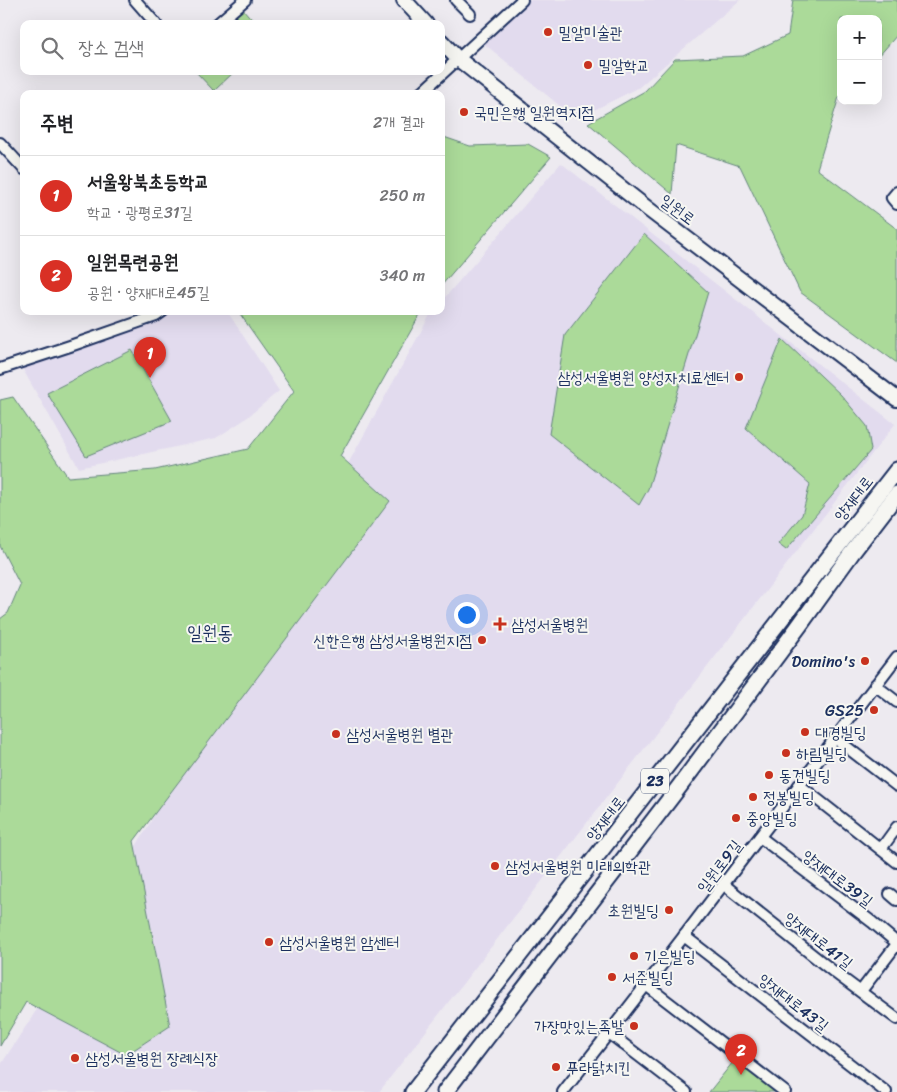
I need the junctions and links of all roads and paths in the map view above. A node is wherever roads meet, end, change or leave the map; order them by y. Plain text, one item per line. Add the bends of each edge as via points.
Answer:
1 (134, 0) edge
2 (245, 0) edge
3 (404, 0) edge
4 (456, 0) edge
5 (522, 0) edge
6 (470, 14) dead end
7 (152, 20) edge
8 (222, 20) edge
9 (422, 20) edge
10 (445, 45) edge
11 (457, 58) junction
12 (445, 70) edge
13 (440, 75) edge
14 (424, 90) edge
15 (0, 143) edge
16 (20, 165) edge
17 (897, 192) edge
18 (897, 204) edge
19 (152, 315) edge
20 (0, 369) edge
21 (897, 399) edge
22 (897, 470) edge
23 (897, 494) edge
24 (897, 656) edge
25 (875, 685) junction
26 (897, 702) edge
27 (835, 738) junction
28 (799, 785) junction
29 (897, 786) edge
30 (897, 827) edge
31 (760, 837) junction
32 (881, 849) junction
33 (897, 862) edge
34 (724, 884) junction
35 (684, 936) junction
36 (897, 944) edge
37 (646, 986) junction
38 (861, 991) junction
39 (897, 1019) edge
40 (609, 1033) junction
41 (568, 1090) edge
42 (413, 1092) edge
43 (445, 1092) edge
44 (686, 1092) edge
45 (785, 1092) edge
46 (886, 1092) edge

1 - 7 street
2 - 8 street
3 - 9 street
4 - 6 street
5 - 11 street
10 - 11 street, 일원로
11 - 12 street
11 - 21 street, 일원로
13 - 14 street
15 - 16 street
17 - 18 street via 892,198
19 - 20 street
22 - 42 main road, 양재대로 / 23
23 - 43 main road, 양재대로 / 23
24 - 25 street, 일원로9길
25 - 26 street
25 - 27 street, 일원로9길
27 - 28 street, 일원로9길
27 - 29 street
28 - 31 street, 일원로9길
28 - 32 street
30 - 32 street
31 - 34 street, 일원로9길
31 - 36 street, 양재대로39길
32 - 33 street
34 - 35 street, 일원로9길
34 - 38 street, 양재대로41길
35 - 37 street, 일원로9길
35 - 46 street, 양재대로43길
36 - 38 street
37 - 40 street, 일원로9길
37 - 45 street
38 - 39 street, 양재대로41길
40 - 41 street, 일원로9길
40 - 44 street

